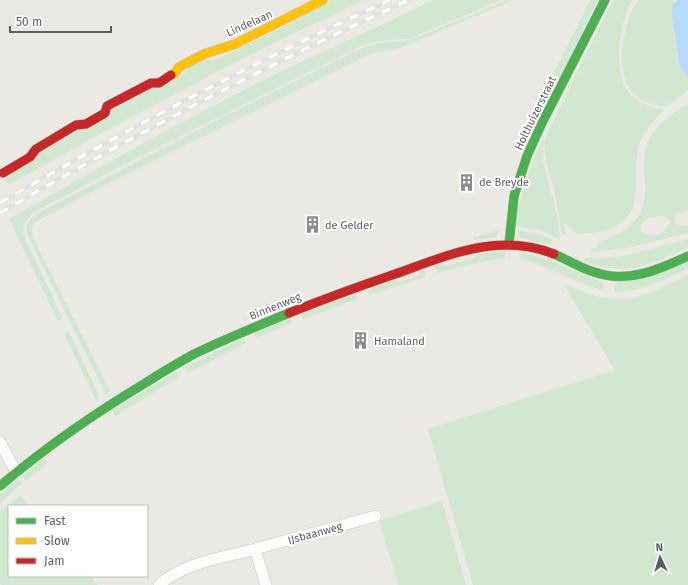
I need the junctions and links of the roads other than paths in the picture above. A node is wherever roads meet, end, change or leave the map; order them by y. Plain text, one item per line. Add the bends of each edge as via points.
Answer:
1 (323, 0) edge
2 (605, 0) edge
3 (3, 173) dead end
4 (509, 244) junction
5 (688, 256) edge
6 (0, 442) edge
7 (16, 472) junction
8 (0, 486) edge
9 (376, 516) dead end
10 (255, 549) junction
11 (159, 585) edge
12 (266, 585) edge

1 - 3 street, Lindelaan via 235,44 204,54 179,67 175,73 159,83 151,83 107,106 105,113 86,124 76,125
2 - 4 street, Holthuizerstraat via 527,156 514,196
4 - 5 street, Binnenweg via 548,252 590,272 612,277 652,272
4 - 7 street, Binnenweg via 482,246 455,253 305,306 246,330 194,355 107,405
6 - 7 street
7 - 8 street, Binnenweg
9 - 10 street, IJsbaanweg
10 - 11 street, IJsbaanweg via 193,565
10 - 12 street

